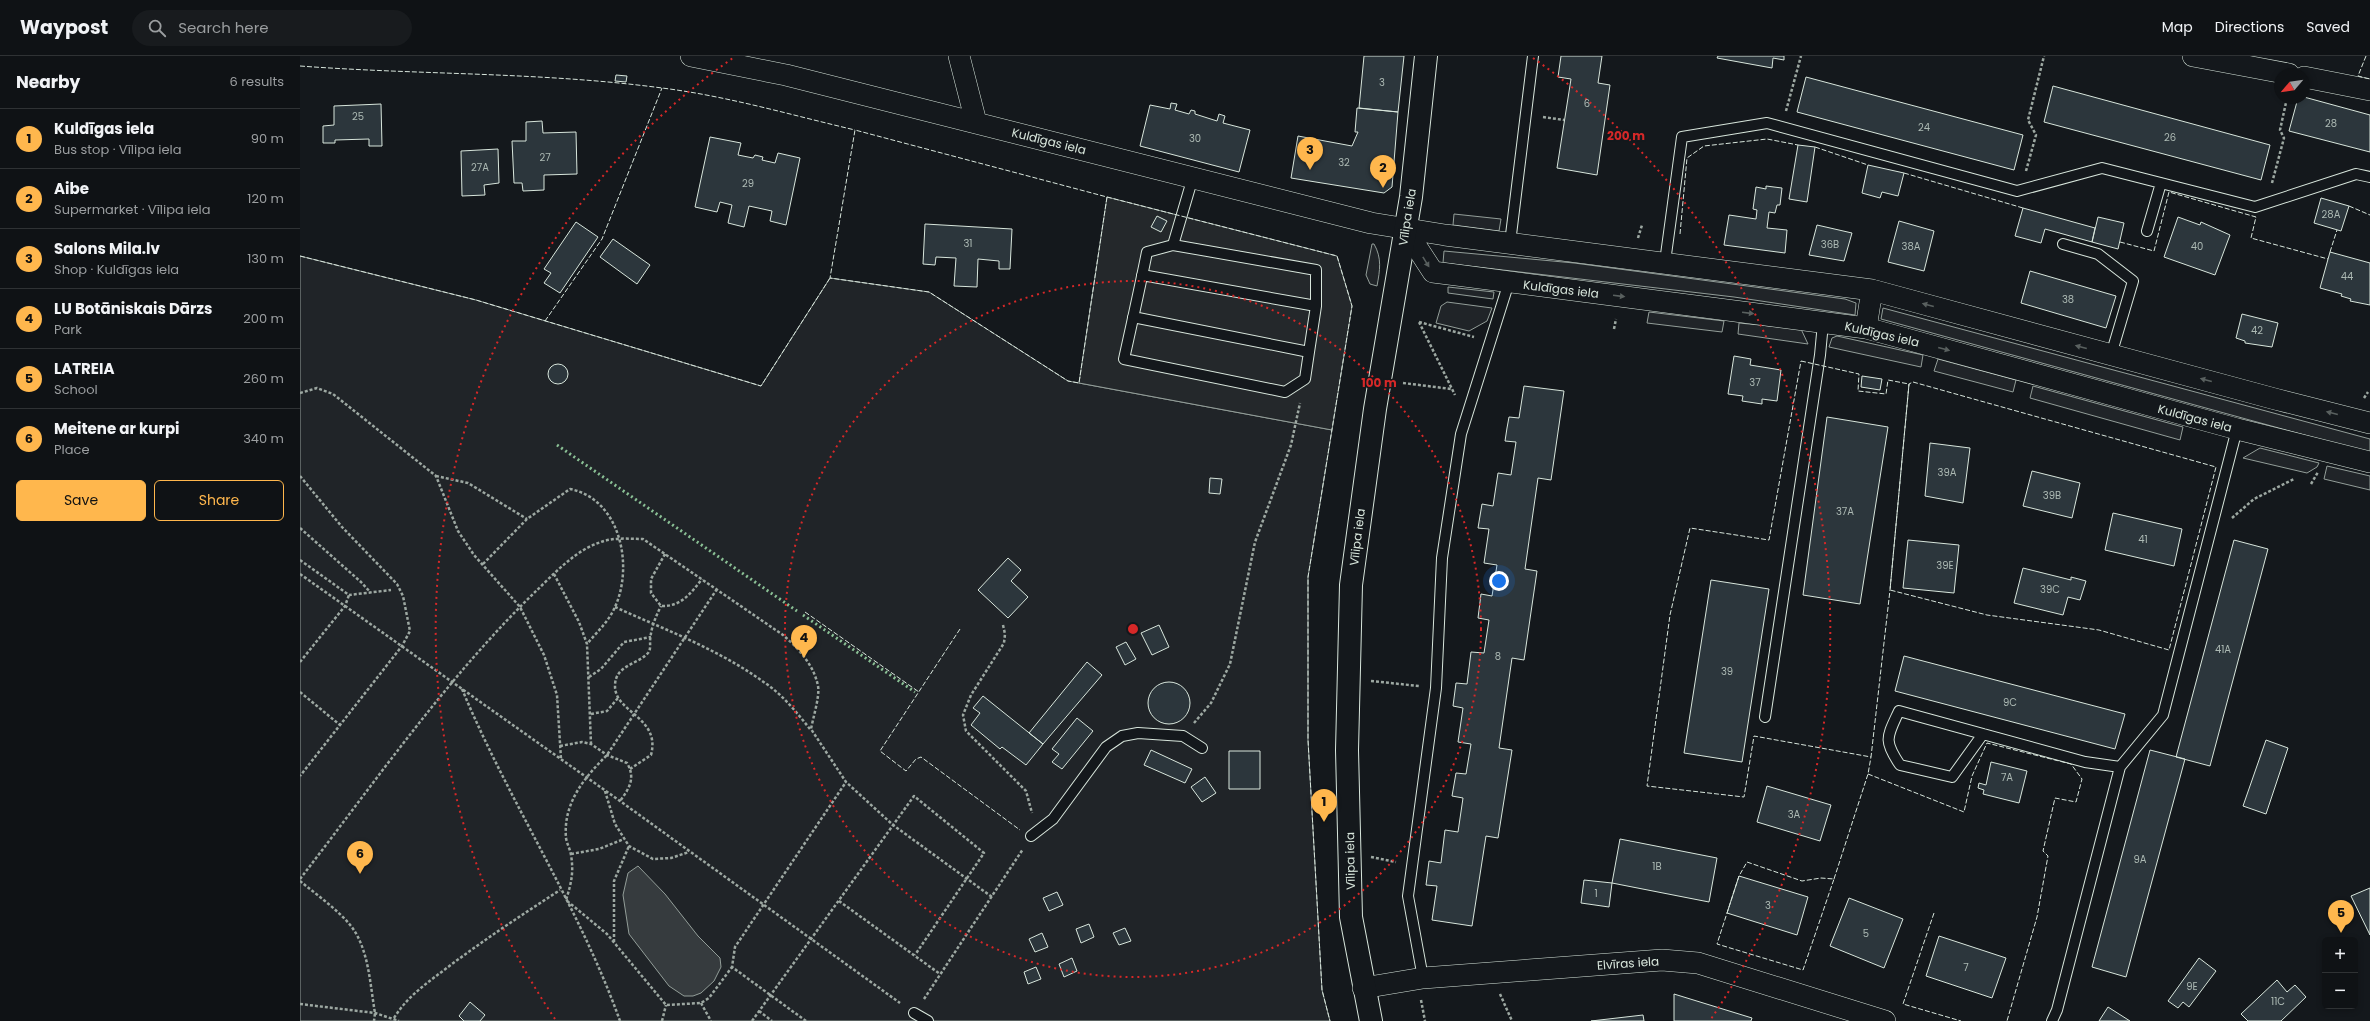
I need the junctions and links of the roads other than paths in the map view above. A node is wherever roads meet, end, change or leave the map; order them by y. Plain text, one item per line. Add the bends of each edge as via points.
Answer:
1 (691, 56) edge
2 (959, 56) edge
3 (1426, 56) edge
4 (1533, 56) edge
5 (2193, 56) edge
6 (2274, 71) edge
7 (2310, 78) edge
8 (2370, 90) edge
9 (976, 122) junction
10 (1193, 177) junction
11 (2370, 177) edge
12 (2161, 183) junction
13 (1405, 229) junction
14 (2147, 231) dead end
15 (1510, 243) junction
16 (2063, 244) dead end
17 (1173, 245) junction
18 (1665, 262) junction
19 (1142, 276) junction
20 (1509, 282) junction
21 (1872, 290) junction
22 (1316, 306) junction
23 (1133, 317) junction
24 (1823, 323) junction
25 (1866, 328) junction
26 (1310, 352) junction
27 (2111, 355) junction
28 (2370, 423) edge
29 (2237, 429) junction
30 (2370, 462) edge
31 (1766, 717) dead end
32 (1982, 734) junction
33 (1202, 748) dead end
34 (2120, 767) junction
35 (1031, 836) road end
36 (1421, 985) junction
37 (1363, 988) junction
38 (914, 1014) road end
39 (928, 1021) edge
40 (1371, 1021) edge
41 (1885, 1021) edge
42 (2052, 1021) edge

1 - 9 street, Kuldīgas iela via 786,75
2 - 9 street
3 - 13 street, Vīlipa iela
4 - 15 lane
5 - 6 street
7 - 8 street
9 - 10 street, Kuldīgas iela
10 - 13 street, Kuldīgas iela via 1371,223
10 - 17 lane
11 - 12 lane via 2356,174 2255,207
12 - 14 lane
12 - 18 lane via 2102,168 2017,191 1767,123 1682,137
13 - 15 street, Kuldīgas iela
13 -> 20 street, Kuldīgas iela via 1433,272
13 - 37 street, Vīlipa iela via 1363,486 1351,585 1347,750 1349,851 1351,917
15 - 18 street, Kuldīgas iela
16 - 27 lane via 2098,254 2133,282
17 - 19 lane via 1148,252
17 - 22 lane via 1316,270
18 - 21 street, Kuldīgas iela
19 - 22 lane
19 - 23 lane
20 -> 24 street, Kuldīgas iela
20 - 36 lane via 1461,434 1442,558 1436,688 1408,896
21 - 25 street
27 -> 21 street, Kuldīgas iela
22 - 26 lane
23 - 26 lane
23 - 26 lane via 1124,359 1285,392 1305,379
24 - 25 street, Kuldīgas iela
24 - 31 lane
25 -> 29 street, Kuldīgas iela
28 -> 27 street, Kuldīgas iela
29 - 30 street, Kuldīgas iela
29 - 34 lane via 2163,715
32 - 32 lane via 1899,711 1888,734 1889,749 1900,765 1952,777
32 - 34 lane via 2085,762
33 - 35 lane via 1183,736 1138,733 1122,736 1106,747 1053,819
34 - 42 lane
36 - 37 street, Elvīras iela
36 - 41 street, Elvīras iela via 1491,972 1662,960 1698,963
37 - 40 street, Vīlipa iela
38 - 39 lane

